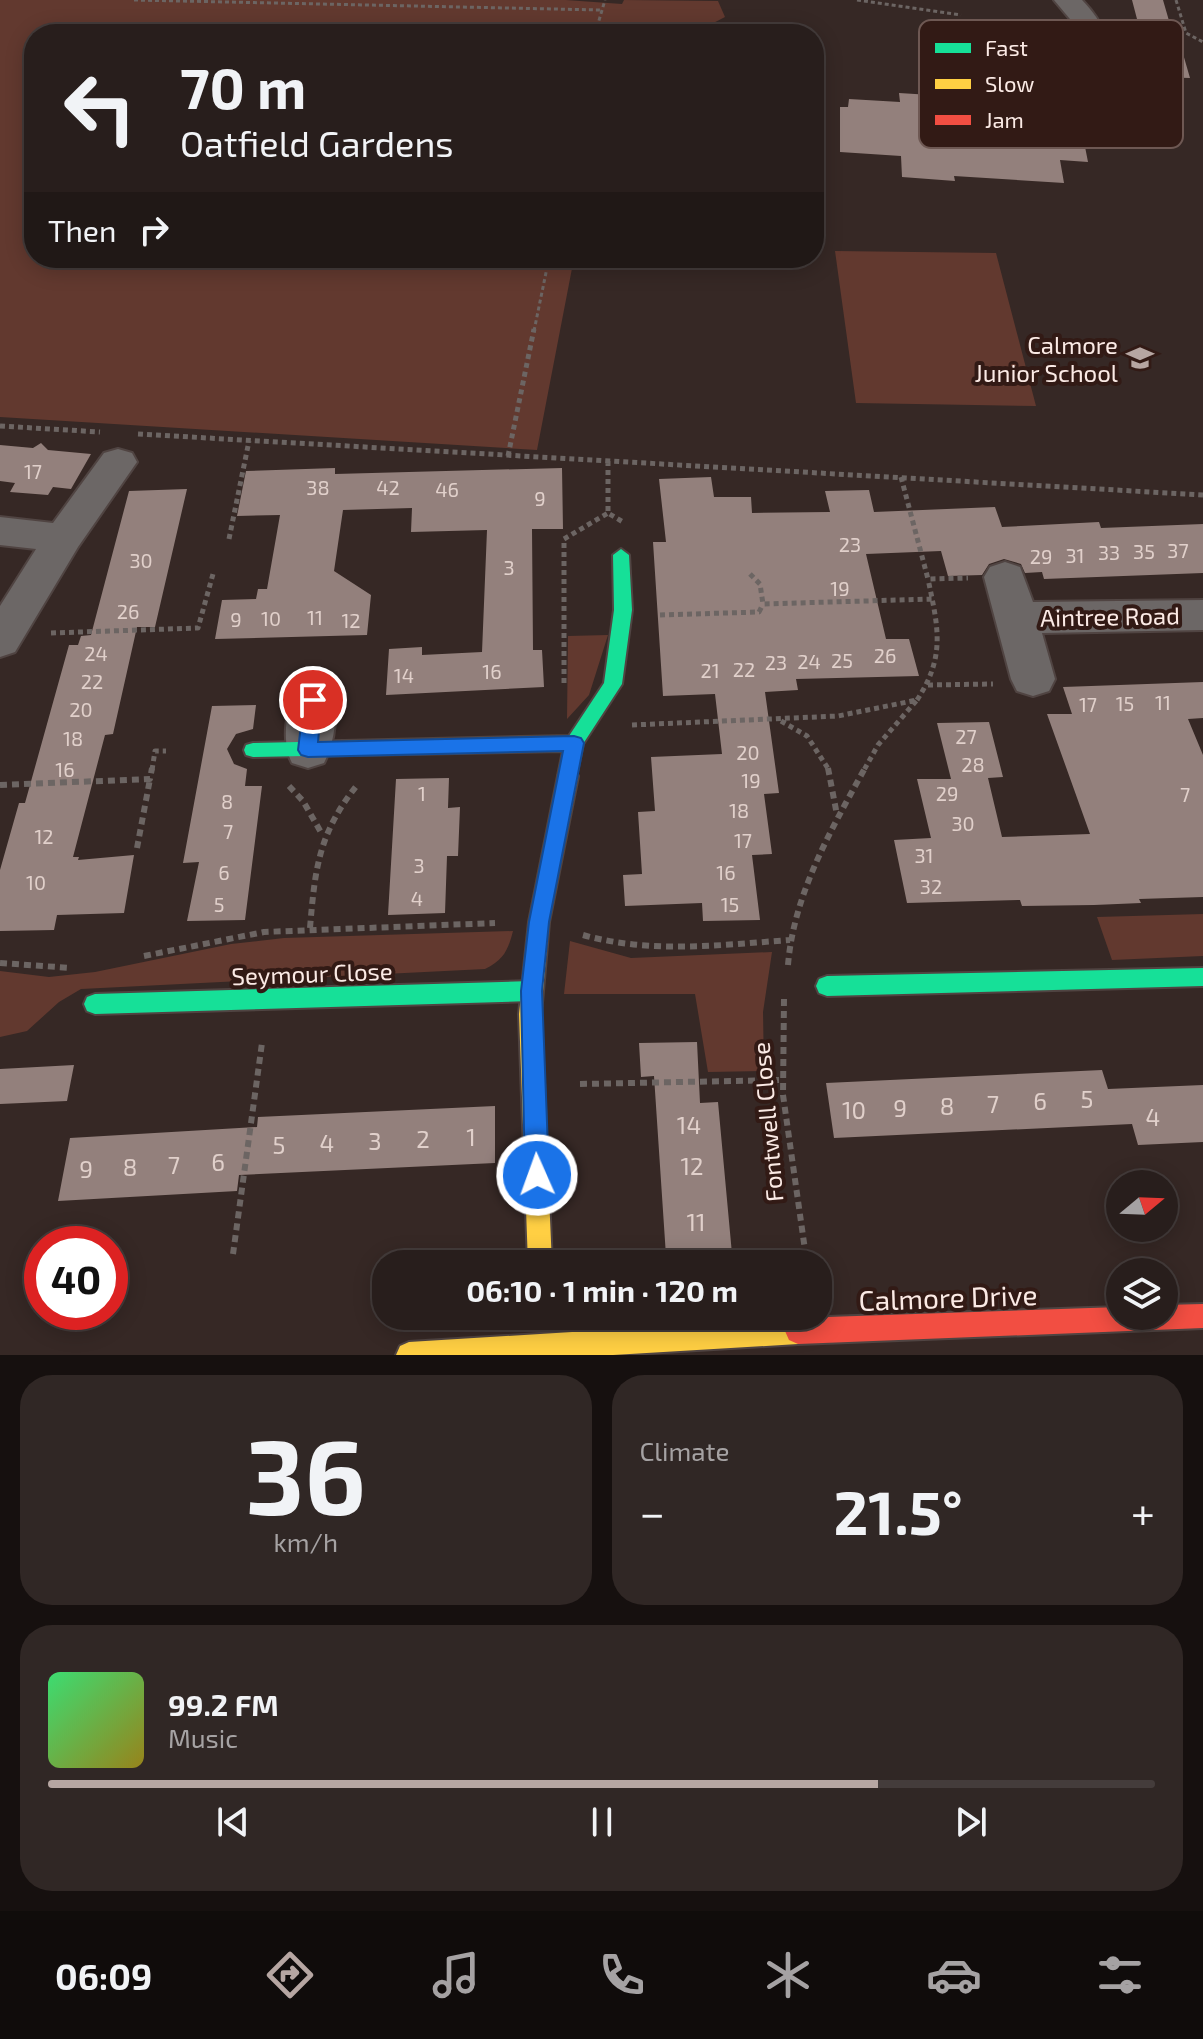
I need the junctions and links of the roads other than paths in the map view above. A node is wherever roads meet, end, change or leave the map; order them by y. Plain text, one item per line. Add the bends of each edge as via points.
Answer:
1 (1067, 0) edge
2 (1087, 20) edge
3 (116, 442) road end
4 (0, 531) edge
5 (63, 538) junction
6 (621, 555) dead end
7 (1005, 577) road end
8 (1203, 615) edge
9 (1016, 618) junction
10 (2, 638) edge
11 (1033, 679) road end
12 (313, 700) dead end
13 (574, 738) junction
14 (253, 750) dead end
15 (308, 750) junction
16 (1203, 977) edge
17 (827, 986) dead end
18 (531, 991) junction
19 (95, 1004) dead end
20 (540, 1250) edge
21 (1203, 1316) edge
22 (542, 1331) edge
23 (409, 1355) edge

1 - 2 street
3 - 5 street
4 - 5 street
5 - 10 street
6 - 13 street via 622,617 613,684
7 - 9 street, Aintree Road
8 - 9 street, Aintree Road
9 - 11 street, Aintree Road
12 - 15 street
13 - 15 street
13 - 18 street
14 - 15 street
16 - 17 street
18 - 19 street, Seymour Close
18 - 20 street
21 - 22 street, Calmore Drive via 816,1330
22 - 23 street, Calmore Drive

